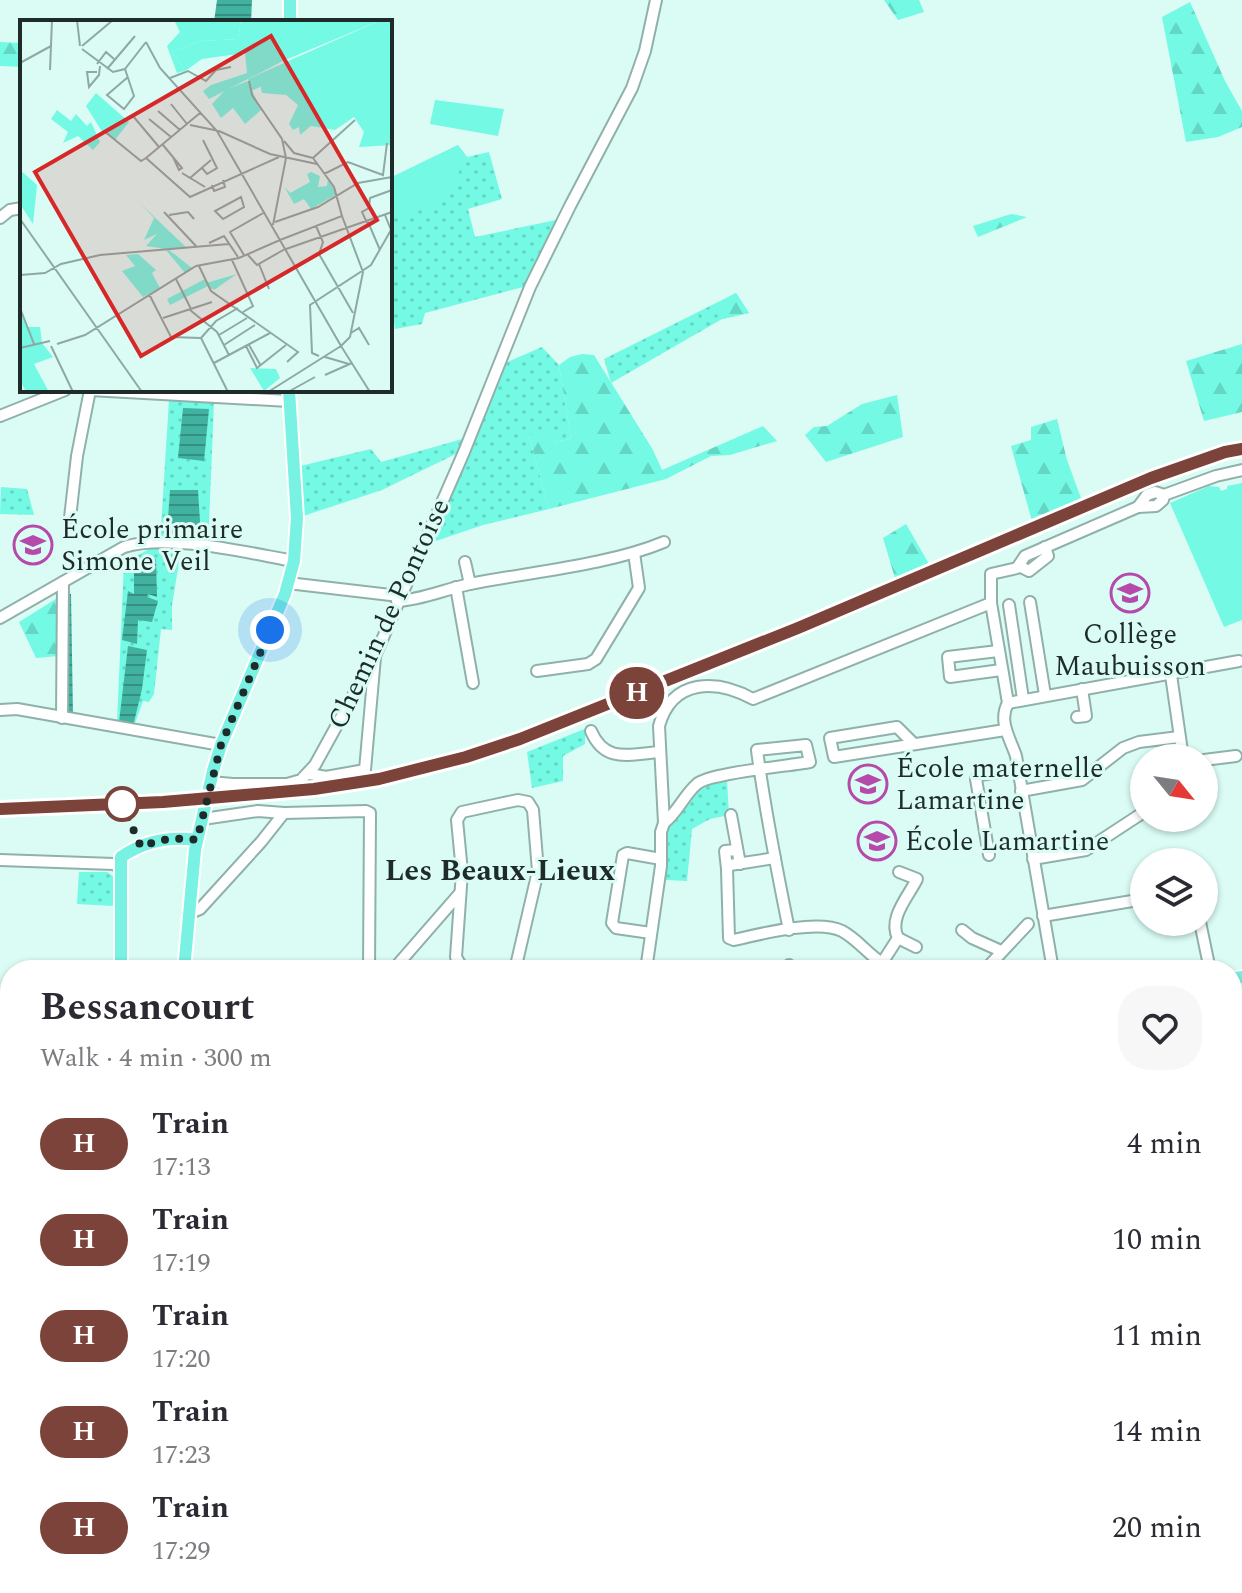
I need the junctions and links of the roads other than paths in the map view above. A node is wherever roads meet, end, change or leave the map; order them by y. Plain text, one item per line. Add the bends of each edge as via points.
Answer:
1 (656, 0) edge
2 (20, 208) edge
3 (0, 218) edge
4 (60, 392) edge
5 (90, 392) edge
6 (156, 392) edge
7 (289, 396) edge
8 (0, 416) edge
9 (1242, 470) edge
10 (70, 518) dead end
11 (664, 542) dead end
12 (634, 553) junction
13 (294, 561) junction
14 (465, 562) dead end
15 (63, 582) junction
16 (288, 583) junction
17 (470, 584) junction
18 (456, 587) junction
19 (398, 599) junction
20 (1030, 602) dead end
21 (991, 603) junction
22 (1009, 605) dead end
23 (0, 618) edge
24 (998, 651) junction
25 (375, 656) junction
26 (1239, 661) dead end
27 (1001, 670) junction
28 (537, 671) dead end
29 (1171, 675) junction
30 (473, 683) dead end
31 (1082, 689) junction
32 (1045, 695) junction
33 (1023, 699) junction
34 (1008, 703) junction
35 (0, 710) edge
36 (1077, 717) dead end
37 (62, 718) junction
38 (1005, 730) junction
39 (591, 731) dead end
40 (1179, 737) junction
41 (914, 744) junction
42 (1180, 744) edge
43 (221, 745) junction
44 (660, 752) junction
45 (1236, 756) dead end
46 (1218, 758) edge
47 (1018, 769) junction
48 (759, 771) junction
49 (310, 774) junction
50 (210, 782) junction
51 (1021, 791) junction
52 (284, 813) junction
53 (731, 815) dead end
54 (203, 819) junction
55 (1130, 821) edge
56 (664, 823) junction
57 (197, 840) junction
58 (737, 850) junction
59 (989, 855) dead end
60 (775, 858) junction
61 (661, 859) junction
62 (1033, 859) junction
63 (0, 860) edge
64 (740, 864) junction
65 (120, 868) junction
66 (727, 869) junction
67 (899, 872) dead end
68 (460, 893) junction
69 (1130, 901) edge
70 (188, 914) junction
71 (1043, 916) junction
72 (1028, 924) dead end
73 (789, 930) junction
74 (962, 930) dead end
75 (651, 933) junction
76 (1203, 936) edge
77 (898, 938) junction
78 (916, 947) dead end
79 (1001, 951) junction
80 (121, 960) edge
81 (185, 960) edge
82 (369, 960) edge
83 (402, 960) edge
84 (458, 960) edge
85 (517, 960) edge
86 (647, 960) edge
87 (878, 960) edge
88 (884, 960) edge
89 (993, 960) edge
90 (1051, 960) edge
91 (1208, 960) edge

1 - 19 street, Chemin de Pontoise via 632,88 530,287
2 - 3 street
4 - 8 street
5 - 10 street
6 - 7 street
7 - 13 main road via 297,518
9 - 21 street via 1164,495 1147,495 1138,507 1025,556 1019,566 991,574
11 - 12 street
12 - 17 street
12 - 28 street via 639,588 596,659
13 - 15 street via 140,542
13 - 16 main road
14 - 17 street
15 - 23 street
15 - 37 street
16 - 19 street
16 - 43 main road
17 - 18 street
18 - 19 street
18 - 30 street
19 - 25 street, Chemin de Pontoise
20 - 32 street
21 - 24 street
21 - 44 street via 753,699 733,688 707,684 678,696 662,713
22 - 33 street
24 - 27 street
24 - 27 street via 948,657 950,677
25 - 49 street, Chemin de Pontoise
25 - 49 street via 365,770 326,777
26 - 29 street
27 - 34 street
29 - 31 street
29 - 40 street
31 - 32 street
31 - 36 street via 1086,716
32 - 33 street
33 - 34 street
34 - 38 street
35 - 37 street
37 - 43 street
38 - 41 street
38 - 47 street
39 - 44 street via 600,748 612,755
40 - 42 street
40 - 51 street via 1123,748 1082,780
41 - 41 street via 834,757 830,738 897,727
43 - 50 main road
44 - 56 street
45 - 46 street
47 - 51 street
47 - 59 street via 976,779
48 - 48 street via 757,750 806,745 810,762
48 - 56 street via 697,784
48 - 60 street
49 - 50 street via 287,784
50 - 54 main road
51 - 62 street
52 - 54 street
52 - 70 street via 200,909
52 - 82 street via 370,813
53 - 58 street
54 - 57 main road
55 - 62 street via 1086,850
56 - 61 street
57 - 65 main road via 161,839 124,854
57 - 70 main road
58 - 64 street
58 - 66 street via 725,851
60 - 64 street
60 - 73 street
61 - 75 street
61 - 75 street via 623,855 612,923
62 - 71 street
63 - 65 street
64 - 66 street
65 - 80 main road
66 - 73 street via 729,938
67 - 77 street via 917,879 895,920
68 - 83 street
68 - 84 street
68 - 85 street via 457,820 462,812 528,802 538,871
69 - 71 street
70 - 81 main road
71 - 90 street
72 - 79 street
73 - 87 street via 828,926
74 - 79 street
75 - 86 street
76 - 91 street
77 - 78 street
77 - 88 street
79 - 89 street

